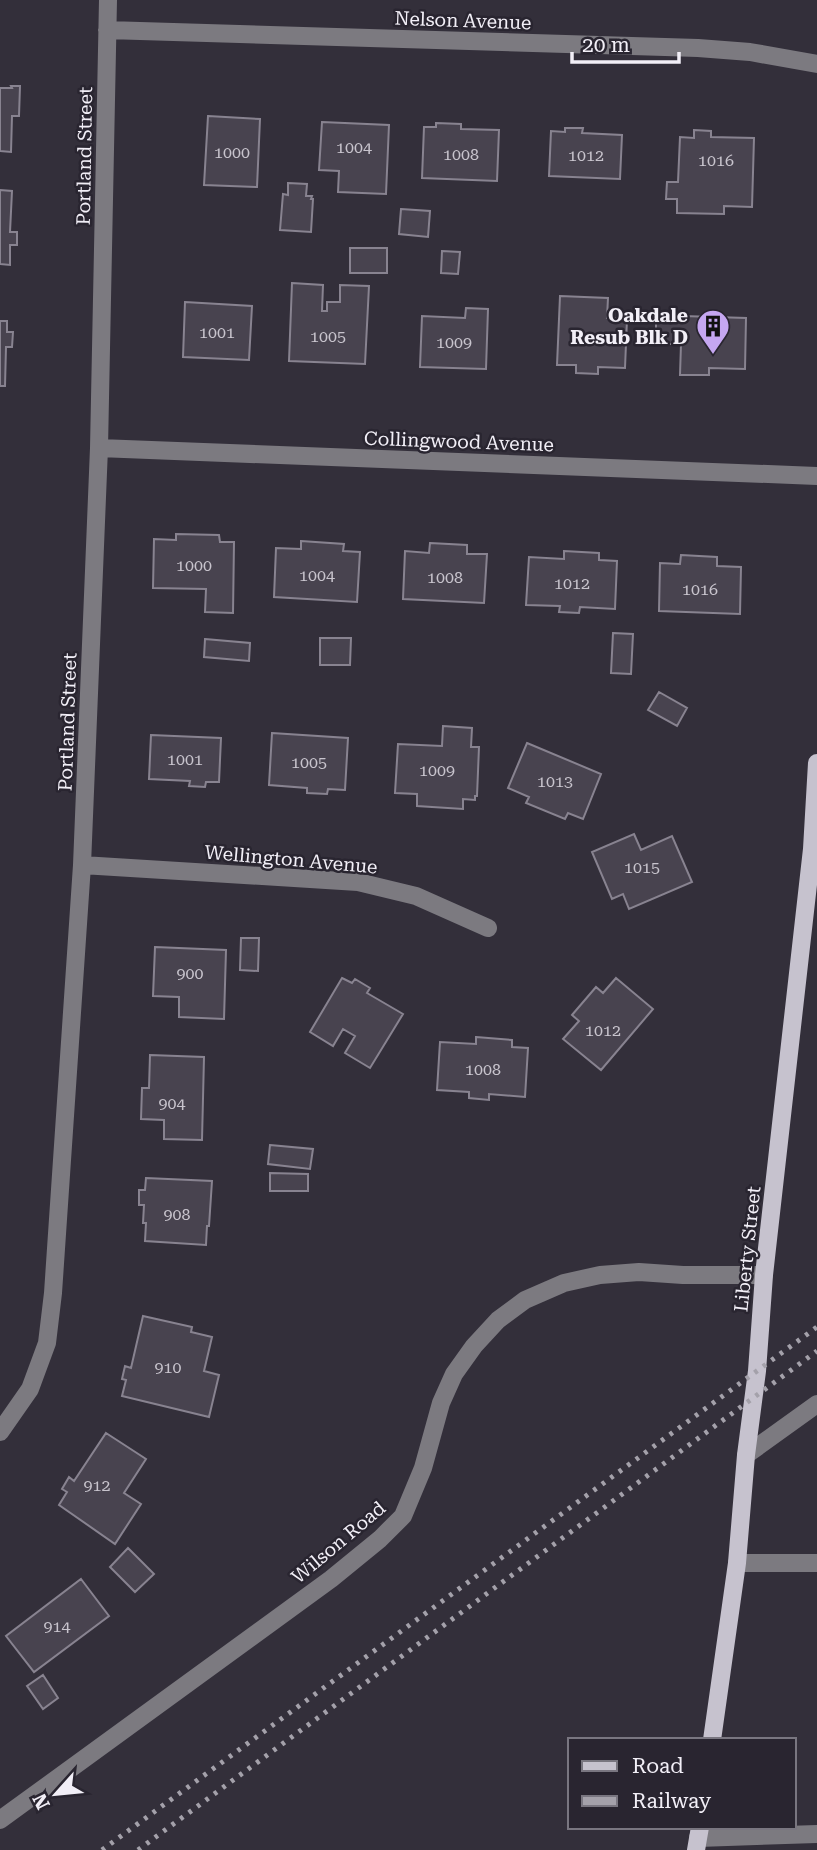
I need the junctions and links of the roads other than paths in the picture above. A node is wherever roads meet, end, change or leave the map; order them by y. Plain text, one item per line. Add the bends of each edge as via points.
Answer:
1 (108, 0) edge
2 (107, 30) junction
3 (817, 64) edge
4 (99, 447) junction
5 (817, 476) edge
6 (817, 763) edge
7 (815, 849) edge
8 (82, 865) junction
9 (488, 928) dead end
10 (764, 1275) junction
11 (817, 1404) edge
12 (0, 1432) edge
13 (746, 1455) junction
14 (737, 1563) junction
15 (817, 1563) edge
16 (712, 1738) edge
17 (0, 1820) edge
18 (817, 1834) edge
19 (698, 1838) edge

1 - 2 street, Portland Street
2 - 3 street, Nelson Avenue via 698,48
2 - 4 street, Portland Street
4 - 5 street, Collingwood Avenue
4 - 8 street, Portland Street
6 - 7 main road, Liberty Street
7 - 10 main road, Liberty Street
8 - 9 street, Wellington Avenue via 358,882 416,896
8 - 12 street, Portland Street via 47,1343 30,1390
10 - 13 main road, Liberty Street
10 - 17 street, Wilson Road via 600,1275 564,1283 525,1300 498,1320 454,1374 403,1516 380,1539
11 - 13 street
13 - 14 main road, Liberty Street
14 - 15 street
14 - 16 main road, Liberty Street
18 - 19 street

